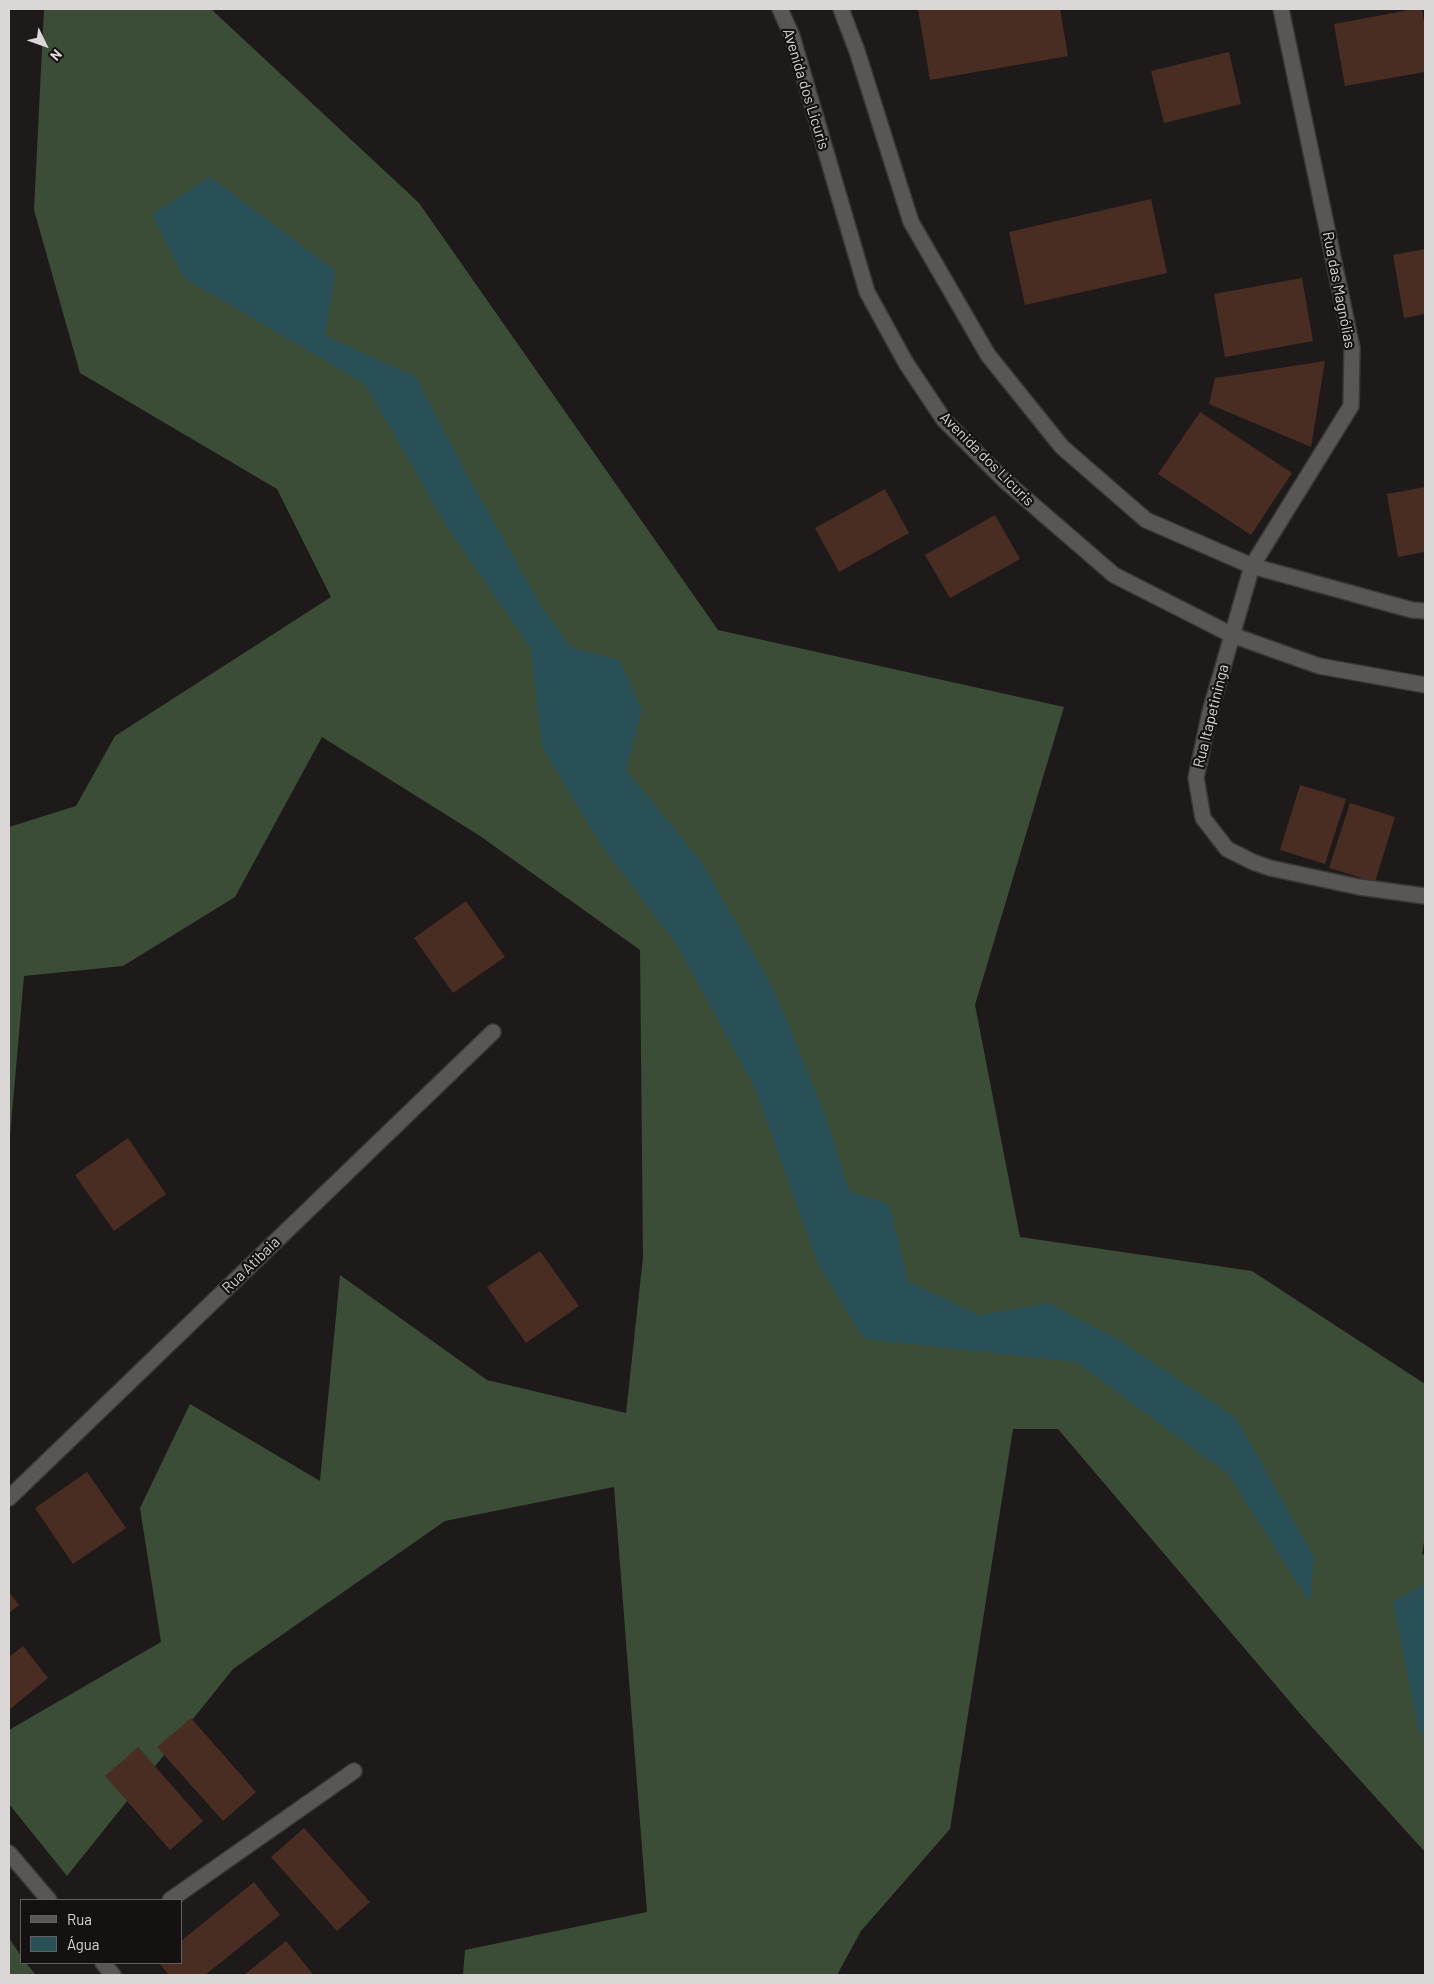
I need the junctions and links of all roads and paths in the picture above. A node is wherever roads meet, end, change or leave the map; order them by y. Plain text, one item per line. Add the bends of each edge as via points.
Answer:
1 (780, 9) edge
2 (841, 9) edge
3 (1281, 9) edge
4 (1252, 566) junction
5 (1425, 610) edge
6 (1232, 635) junction
7 (1425, 685) edge
8 (1425, 896) edge
9 (493, 1032) dead end
10 (9, 1498) edge
11 (354, 1771) dead end
12 (9, 1853) edge
13 (48, 1899) edge
14 (171, 1899) edge
15 (104, 1964) edge
16 (113, 1975) edge

1 - 6 street, Avenida dos Licuris via 792,36 867,292 906,363 944,420 1004,480 1114,575
2 - 4 street via 911,222 988,355 1062,447 1146,520
3 - 4 street, Rua das Magnólias via 1352,348 1351,406
4 - 5 street via 1412,610
4 - 6 street, Rua das Magnólias
6 - 7 street, Avenida dos Licuris via 1319,666
6 - 8 street, Rua Itapetininga via 1210,712 1196,778 1203,818 1227,849 1270,868
9 - 10 street, Rua Atibaia
11 - 14 street
12 - 13 street
15 - 16 street

